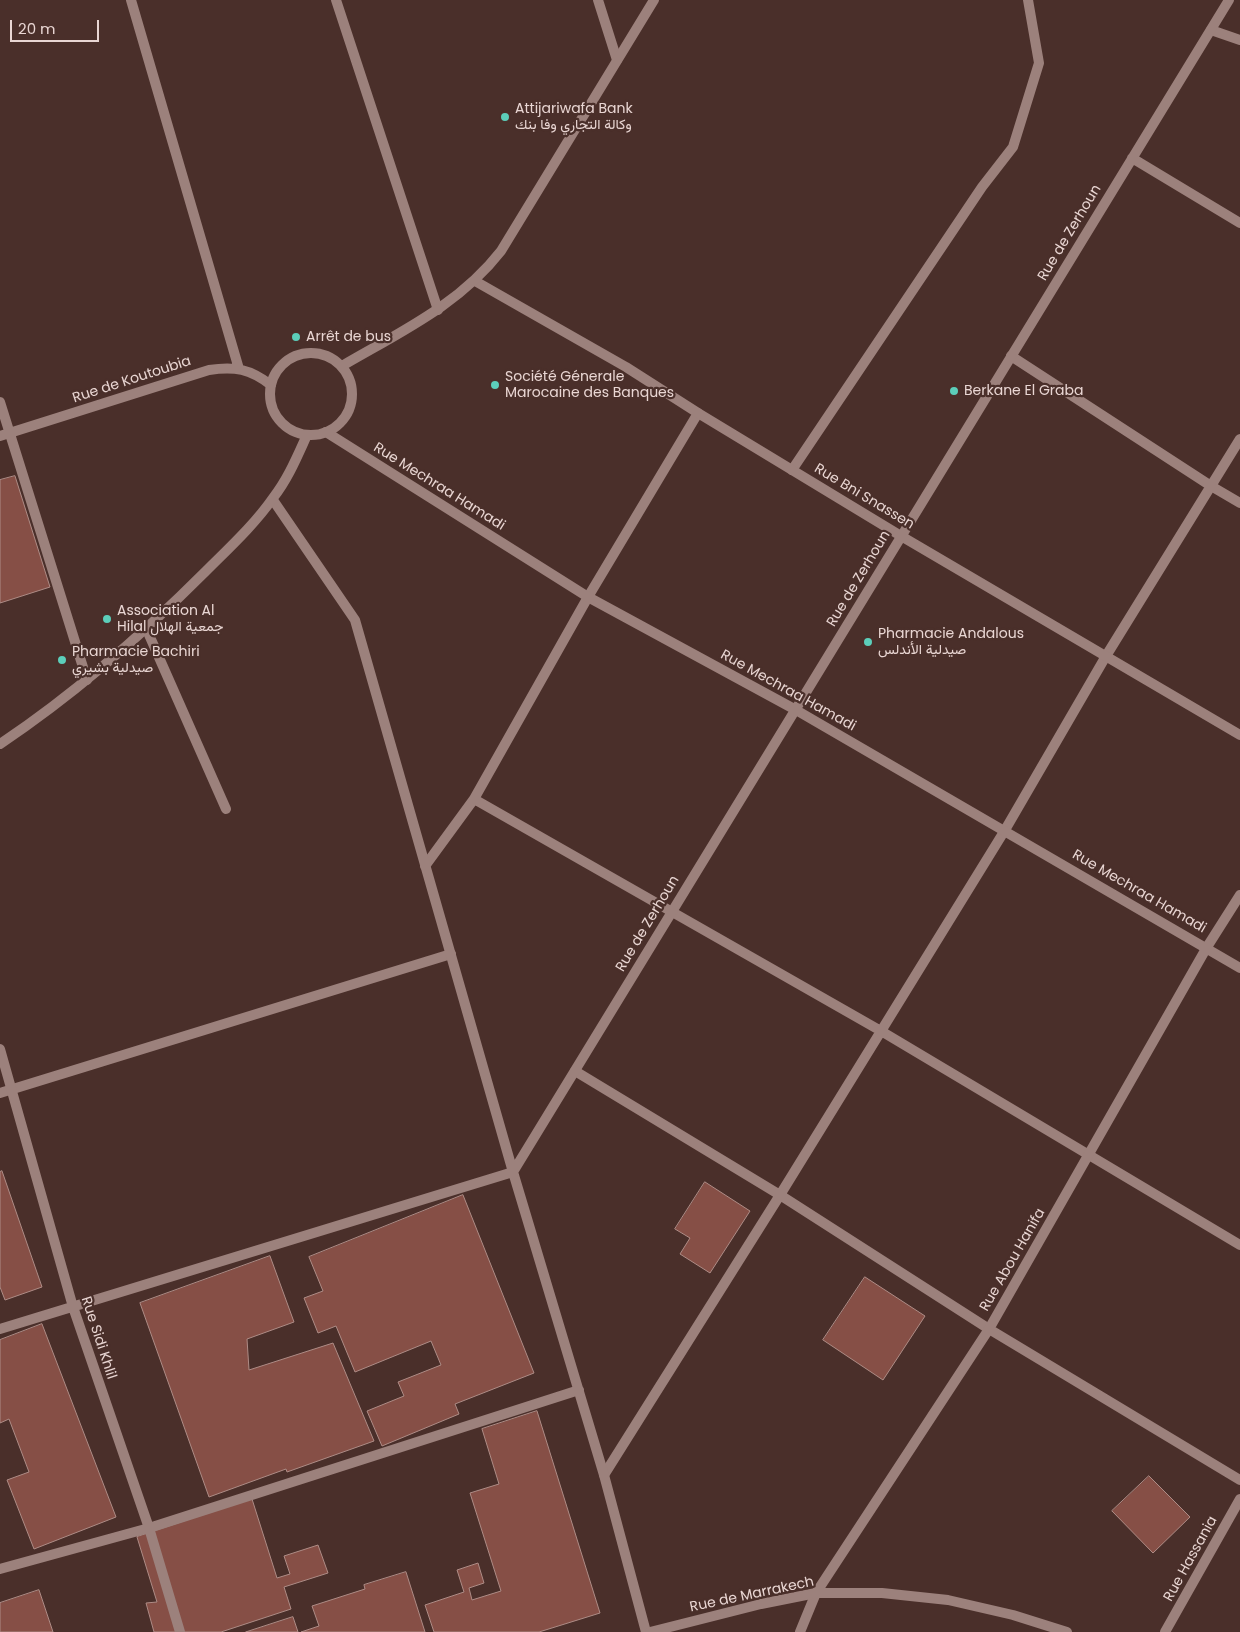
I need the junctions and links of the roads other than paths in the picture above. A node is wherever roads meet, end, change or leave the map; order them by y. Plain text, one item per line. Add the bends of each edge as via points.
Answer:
1 (131, 0) edge
2 (336, 0) edge
3 (598, 0) edge
4 (654, 0) edge
5 (1028, 0) edge
6 (1229, 0) edge
7 (1211, 30) junction
8 (1240, 40) edge
9 (617, 60) junction
10 (1132, 158) junction
11 (1240, 223) edge
12 (475, 281) junction
13 (438, 310) junction
14 (1011, 356) junction
15 (342, 366) junction
16 (239, 369) junction
17 (271, 385) junction
18 (0, 402) edge
19 (698, 413) junction
20 (326, 432) junction
21 (307, 434) junction
22 (5, 435) edge
23 (1240, 439) edge
24 (792, 470) junction
25 (1211, 486) junction
26 (273, 500) junction
27 (1240, 503) edge
28 (901, 536) junction
29 (588, 597) junction
30 (146, 628) junction
31 (1106, 656) junction
32 (87, 680) junction
33 (796, 710) junction
34 (1240, 735) edge
35 (0, 744) edge
36 (474, 799) junction
37 (226, 809) dead end
38 (1004, 830) junction
39 (426, 866) junction
40 (1240, 895) edge
41 (672, 912) junction
42 (1207, 947) junction
43 (451, 954) junction
44 (1240, 968) edge
45 (881, 1031) junction
46 (0, 1049) edge
47 (575, 1071) junction
48 (12, 1089) junction
49 (0, 1093) edge
50 (1089, 1154) junction
51 (513, 1172) junction
52 (780, 1195) junction
53 (1240, 1245) edge
54 (73, 1307) junction
55 (0, 1329) edge
56 (989, 1329) junction
57 (579, 1390) junction
58 (604, 1475) junction
59 (1240, 1480) edge
60 (1240, 1499) edge
61 (149, 1528) junction
62 (0, 1569) edge
63 (816, 1593) junction
64 (180, 1632) edge
65 (648, 1632) edge
66 (800, 1632) edge
67 (1067, 1632) edge
68 (1165, 1632) edge

1 - 16 street
2 - 13 street
3 - 9 street
4 - 9 street
5 - 24 street via 1039,63 1013,147 982,187
6 - 7 street, Rue de Zerhoun
7 - 8 street
7 - 10 street, Rue de Zerhoun
9 - 12 street via 501,251
10 - 11 street
10 - 14 street, Rue de Zerhoun
12 - 13 street
12 - 19 street, Rue Bni Snassen via 626,367
13 - 15 street
14 - 25 street
14 - 28 street, Rue de Zerhoun
15 - 17 street via 320,354 295,356 284,363
15 - 20 street via 352,390 351,403 346,415
16 - 17 street, Rue de Koutoubia via 251,372
16 - 22 street, Rue de Koutoubia via 202,372
17 - 21 street via 272,407 278,418 295,432
18 - 22 street
19 - 24 street, Rue Bni Snassen
19 - 29 street
20 - 21 street
20 - 29 street, Rue Mechraa Hamadi
21 - 26 street
22 - 32 street
23 - 25 street
24 - 28 street, Rue Bni Snassen
25 - 27 street
25 - 31 street
26 - 30 street
26 - 39 street via 355,620
28 - 31 street, Rue Bni Snassen
28 - 33 street, Rue de Zerhoun
29 - 33 street, Rue Mechraa Hamadi
29 - 36 street
30 - 32 street
30 - 37 street
31 - 34 street, Rue Bni Snassen
31 - 38 street
32 - 35 street
33 - 38 street, Rue Mechraa Hamadi
33 - 41 street, Rue de Zerhoun
36 - 39 street
36 - 41 street
38 - 42 street, Rue Mechraa Hamadi
38 - 45 street
39 - 43 street
40 - 42 street, Rue Abou Hanifa
41 - 45 street
41 - 47 street, Rue de Zerhoun
42 - 44 street, Rue Mechraa Hamadi
42 - 50 street, Rue Abou Hanifa
43 - 48 street
43 - 51 street
45 - 50 street
45 - 52 street
46 - 48 street, Rue Sidi Khlil
47 - 51 street, Rue de Zerhoun
47 - 52 street
48 - 49 street
48 - 54 street, Rue Sidi Khlil
50 - 53 street
50 - 56 street, Rue Abou Hanifa
51 - 54 street
51 - 57 street
52 - 56 street
52 - 58 street
54 - 55 street
54 - 61 street, Rue Sidi Khlil
56 - 59 street
56 - 63 street, Rue Abou Hanifa
57 - 58 street
57 - 61 street
58 - 65 street
60 - 68 street, Rue Hassania
61 - 62 street
61 - 64 street, Rue Sidi Khlil
63 - 65 street, Rue de Marrakech
63 - 66 street, Rue Abou Hanifa
63 - 67 street, Rue de Marrakech via 882,1593 948,1600

